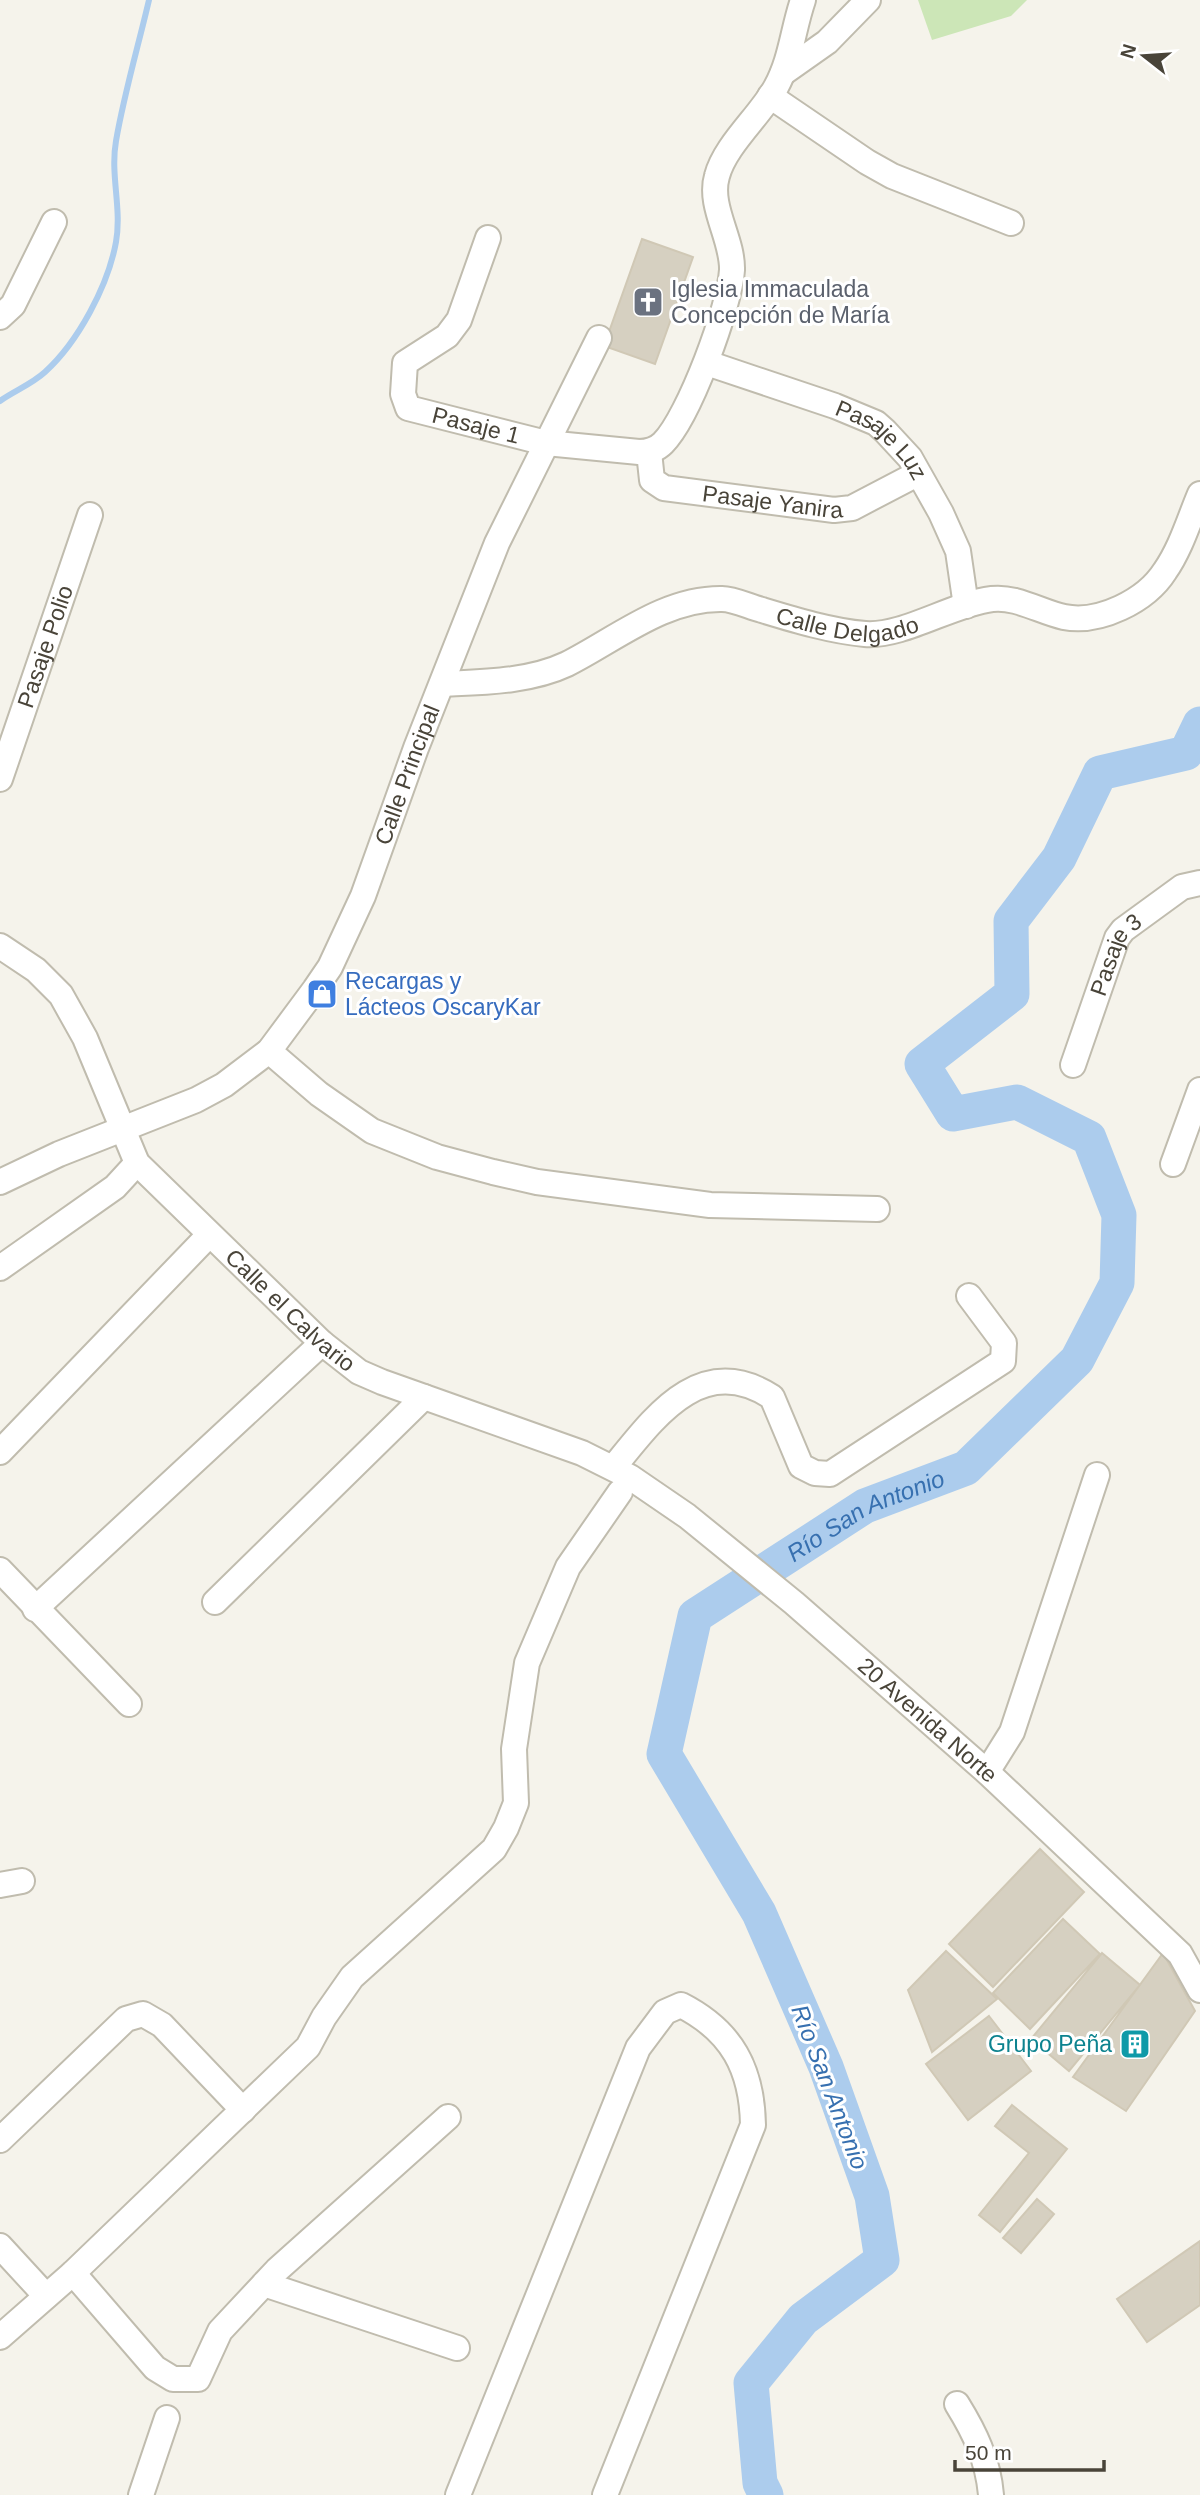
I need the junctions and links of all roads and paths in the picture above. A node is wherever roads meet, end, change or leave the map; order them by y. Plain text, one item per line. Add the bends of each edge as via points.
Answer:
1 (803, 0) edge
2 (868, 0) edge
3 (783, 73) junction
4 (770, 96) junction
5 (54, 222) dead end
6 (1011, 223) dead end
7 (488, 237) dead end
8 (0, 317) edge
9 (599, 338) dead end
10 (706, 363) junction
11 (546, 443) junction
12 (649, 452) junction
13 (917, 474) junction
14 (1200, 494) edge
15 (90, 515) dead end
16 (966, 606) junction
17 (442, 684) junction
18 (0, 779) edge
19 (1200, 883) edge
20 (0, 946) edge
21 (270, 1051) junction
22 (1073, 1065) dead end
23 (1200, 1090) edge
24 (123, 1129) junction
25 (137, 1163) junction
26 (1173, 1164) dead end
27 (0, 1182) edge
28 (877, 1209) dead end
29 (209, 1235) junction
30 (0, 1268) edge
31 (969, 1296) dead end
32 (321, 1343) junction
33 (424, 1396) junction
34 (0, 1452) edge
35 (1097, 1475) dead end
36 (621, 1479) junction
37 (0, 1570) edge
38 (215, 1602) dead end
39 (35, 1609) junction
40 (129, 1704) dead end
41 (987, 1772) junction
42 (1200, 1990) edge
43 (243, 2109) junction
44 (448, 2117) dead end
45 (0, 2140) edge
46 (0, 2246) edge
47 (73, 2273) junction
48 (264, 2284) junction
49 (46, 2297) junction
50 (0, 2337) edge
51 (457, 2348) dead end
52 (957, 2404) dead end
53 (167, 2418) dead end
54 (141, 2495) edge
55 (458, 2495) edge
56 (605, 2495) edge
57 (991, 2495) edge

1 - 3 street
2 - 3 street via 827,43
3 - 4 street
4 - 6 street via 892,176
4 - 10 street via 716,177 732,268
5 - 8 street via 13,304
7 - 11 street, Pasaje 1 via 459,320 447,336 405,363 403,394 408,408
9 - 11 street, Calle Principal
10 - 12 street via 668,437
10 - 13 street, Pasaje Luz via 876,424 909,458
11 - 12 street, Pasaje 1
11 - 17 street, Calle Principal via 497,543
12 - 13 street, Pasaje Yanira via 652,480 664,488 834,510 852,508
13 - 16 street, Pasaje Luz via 958,551
14 - 16 street, Calle Delgado via 1163,575 1127,606 1066,617 1007,600
15 - 18 street, Pasaje Polio
16 - 17 street, Calle Delgado via 888,633 866,634 722,599 682,606 644,620 564,665 502,681
17 - 21 street, Calle Principal via 351,926 330,967
19 - 22 street, Pasaje 3 via 1182,887 1117,938
20 - 24 street, Calle el Calvario via 36,970 61,995 85,1038
21 - 24 street, Calle Principal via 205,1095
21 - 28 street via 319,1094 372,1131 437,1157 493,1172 710,1205
23 - 26 street
24 - 25 street, Calle el Calvario
24 - 27 street
25 - 29 street, Calle el Calvario
25 - 30 street via 115,1187
29 - 32 street, Calle el Calvario
29 - 34 street
31 - 36 street via 1004,1343 1003,1361 830,1474 800,1466 772,1398 752,1387 729,1383 702,1386 674,1398 650,1423
32 - 33 street, Calle el Calvario via 359,1371
32 - 39 street
33 - 36 street, Calle el Calvario via 582,1453
33 - 38 street
35 - 41 street via 1012,1732
36 - 41 street, 20 Avenida Norte via 687,1516
36 - 43 street via 568,1567 527,1663 514,1749 516,1803 494,1849 352,1977 308,2047
37 - 39 street
39 - 40 street
41 - 42 street, 20 Avenida Norte via 1180,1954
43 - 45 street via 162,2025 143,2014 126,2018
43 - 47 street
44 - 48 street
46 - 49 street
47 - 48 street via 155,2368 173,2379 198,2379 220,2331
47 - 49 street
48 - 51 street
49 - 50 street
52 - 57 street via 986,2460
53 - 54 street
55 - 56 street via 638,2048 665,2012 681,2005 700,2015 743,2063 752,2093 753,2124

